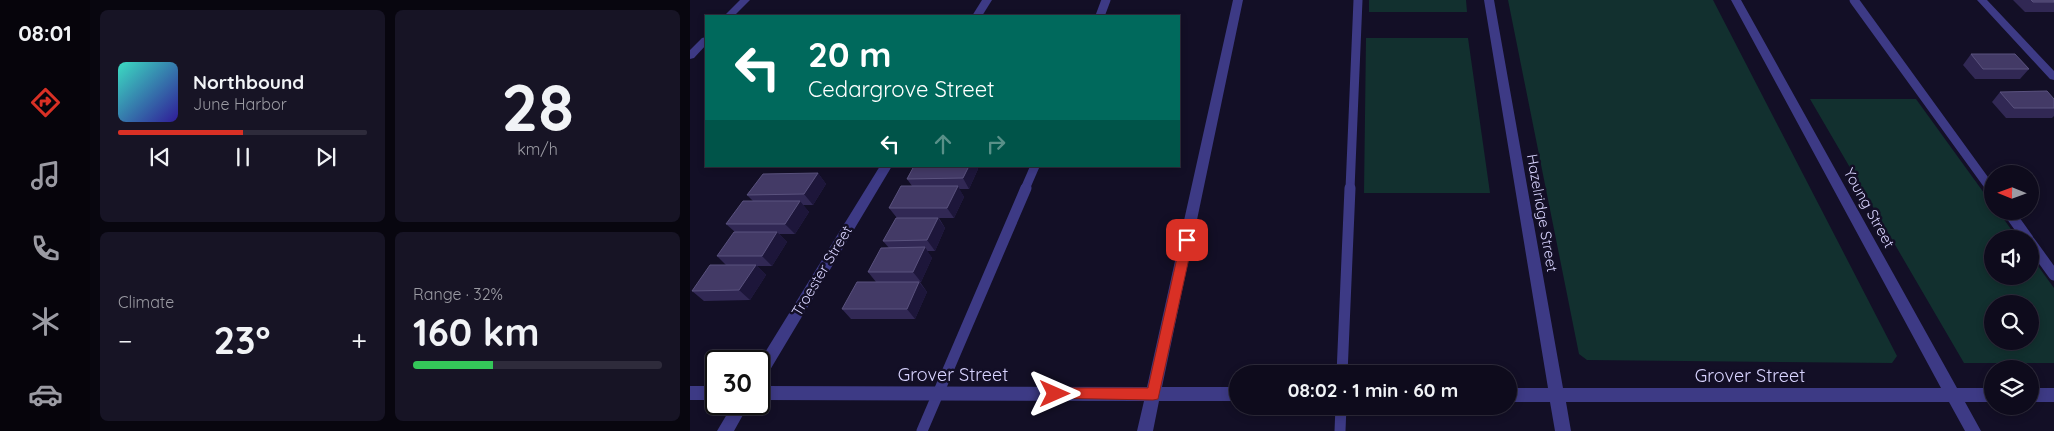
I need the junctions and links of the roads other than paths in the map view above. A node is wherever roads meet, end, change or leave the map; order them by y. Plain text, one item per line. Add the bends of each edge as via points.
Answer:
1 (745, 0) edge
2 (987, 0) edge
3 (1106, 0) edge
4 (1238, 0) edge
5 (1358, 0) edge
6 (1489, 0) edge
7 (1736, 0) edge
8 (1854, 0) edge
9 (1982, 0) edge
10 (730, 15) edge
11 (978, 15) edge
12 (1100, 15) edge
13 (705, 41) edge
14 (690, 56) edge
15 (2054, 77) edge
16 (885, 167) edge
17 (1035, 167) edge
18 (1984, 179) edge
19 (2039, 254) edge
20 (2054, 275) edge
21 (770, 357) edge
22 (1342, 365) edge
23 (690, 393) edge
24 (705, 393) edge
25 (770, 393) edge
26 (938, 394) junction
27 (1153, 394) junction
28 (1229, 394) edge
29 (1517, 395) edge
30 (1557, 395) junction
31 (1953, 395) junction
32 (1984, 395) edge
33 (2039, 395) edge
34 (2054, 395) edge
35 (734, 415) edge
36 (1341, 415) edge
37 (725, 431) edge
38 (922, 431) edge
39 (1145, 431) edge
40 (1340, 431) edge
41 (1563, 431) edge
42 (1973, 431) edge

1 - 10 street
2 - 11 street
3 - 12 lane
4 - 27 street
5 - 22 lane
6 - 30 street, Hazelridge Street
7 - 31 street, Young Street
8 - 18 lane
9 - 15 street
13 - 14 street
16 - 21 street, Troester Street
17 - 26 lane
19 - 20 lane
23 - 24 street
25 - 26 street, Grover Street
26 - 27 street, Grover Street
26 - 38 lane
27 - 28 street, Grover Street
27 - 39 street
29 - 30 street, Grover Street
30 - 31 street, Grover Street
30 - 41 street, Hazelridge Street
31 - 32 street, Grover Street
31 - 42 street, Young Street
33 - 34 street
35 - 37 street
36 - 40 lane

